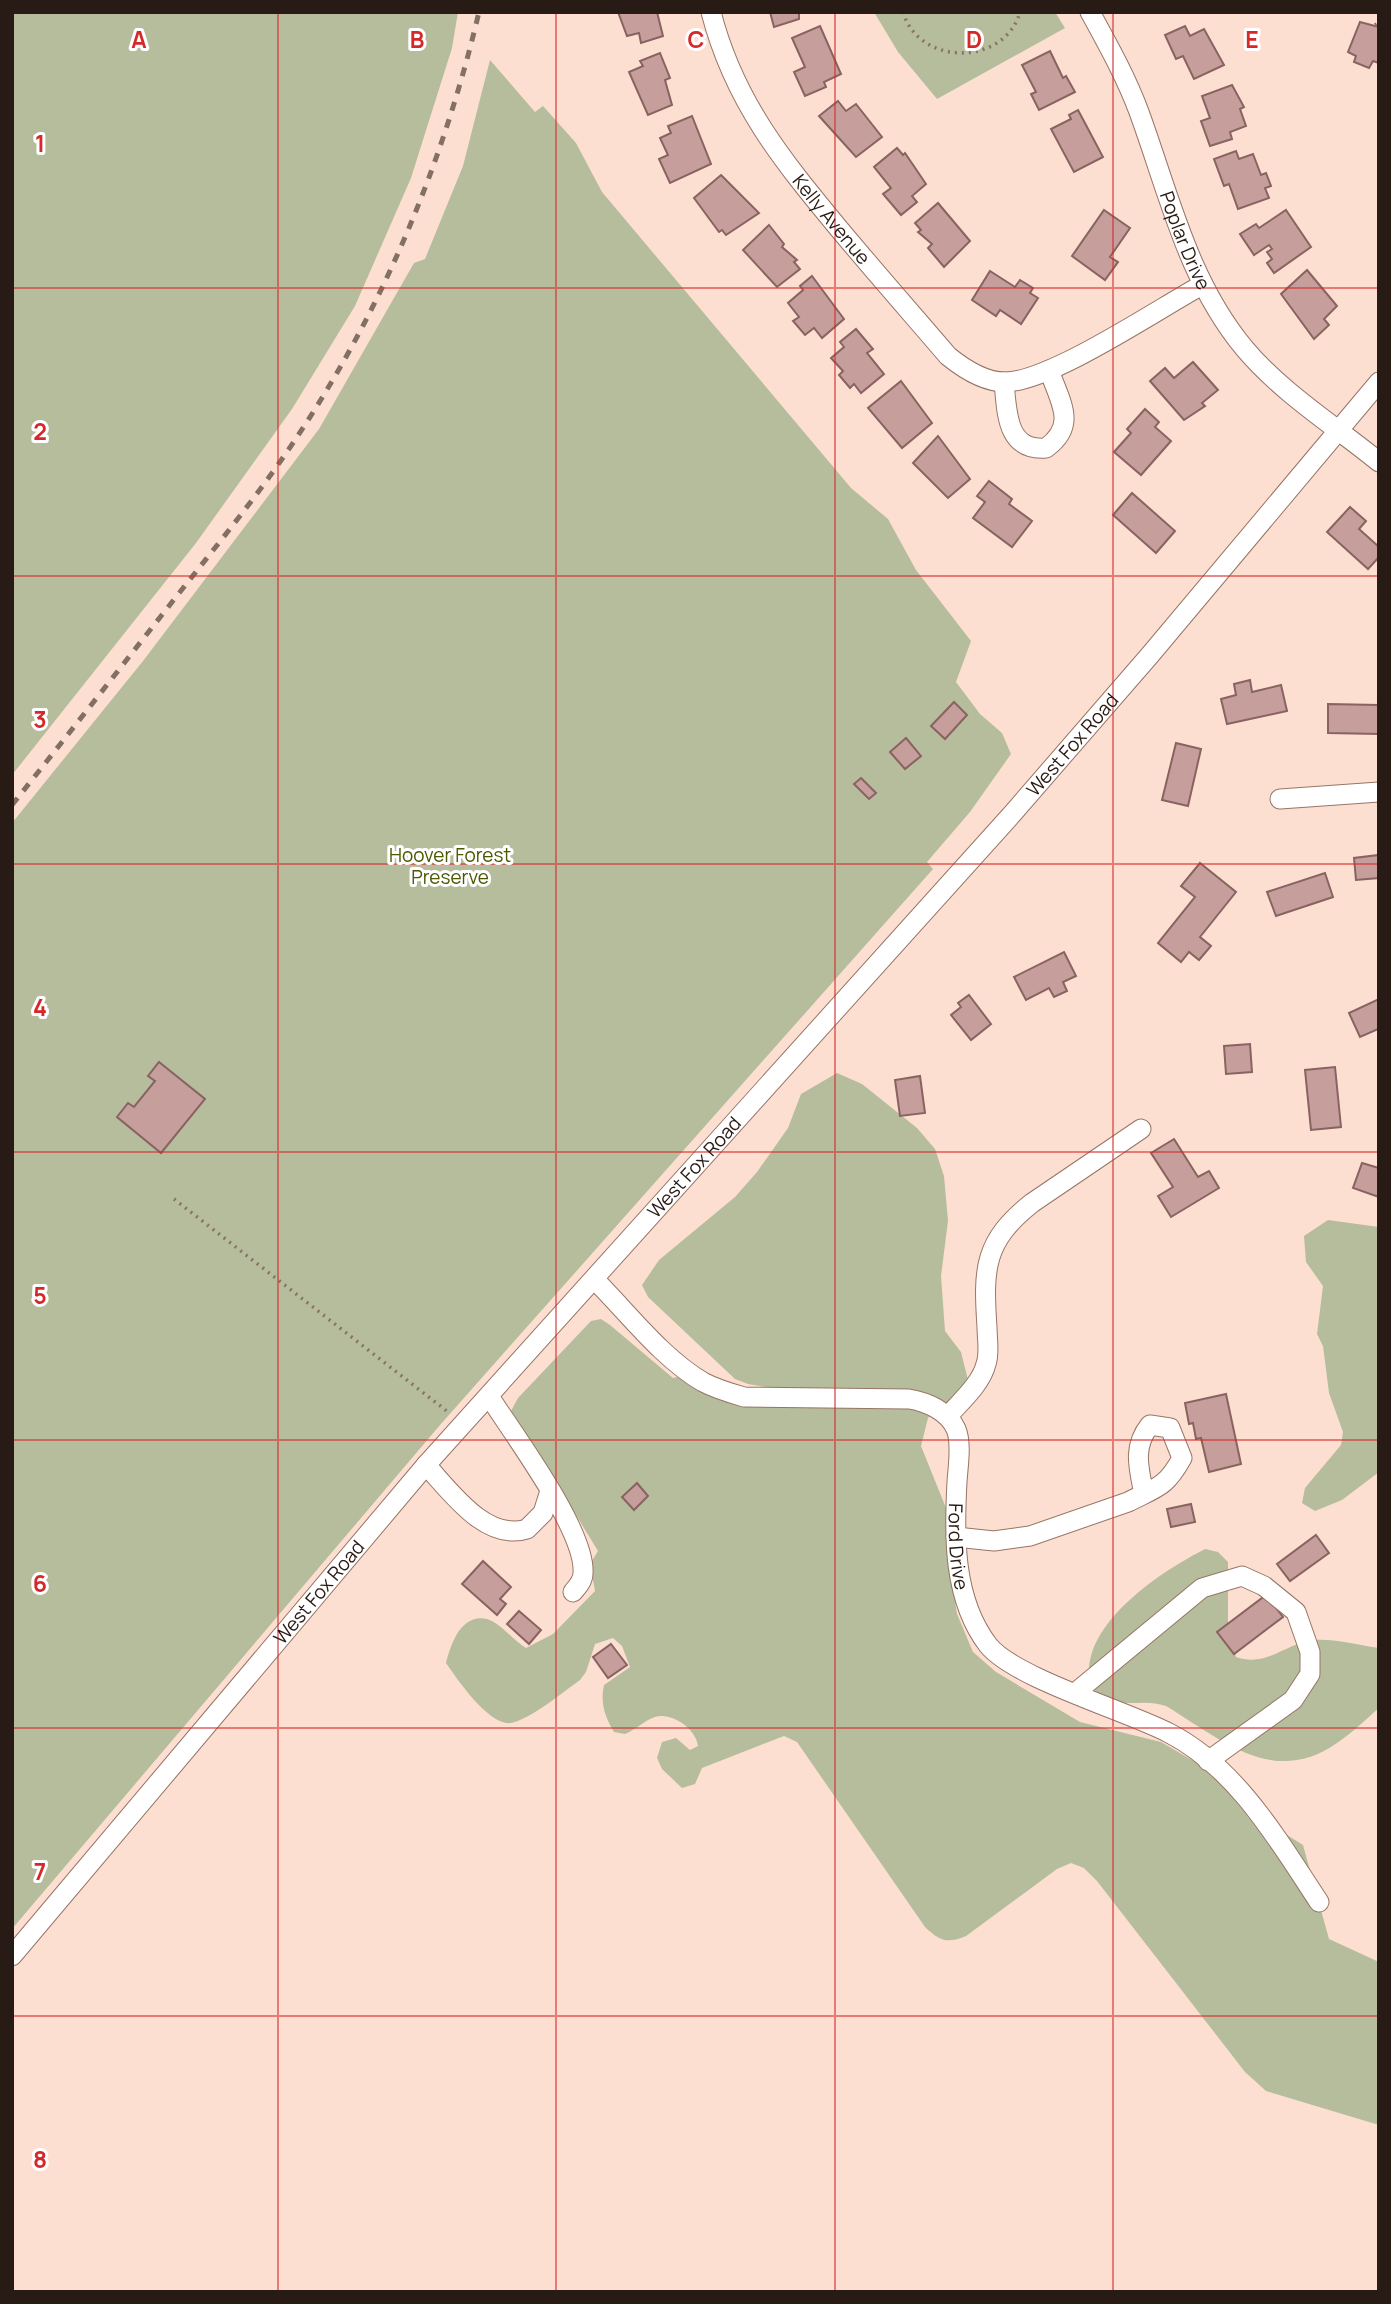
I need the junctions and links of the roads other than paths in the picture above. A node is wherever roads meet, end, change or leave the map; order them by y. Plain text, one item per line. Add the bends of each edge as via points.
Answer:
1 (711, 12) edge
2 (1090, 12) edge
3 (1202, 285) junction
4 (1049, 370) junction
5 (1004, 382) junction
6 (1379, 382) edge
7 (1339, 429) junction
8 (1379, 462) edge
9 (1379, 792) edge
10 (1280, 799) dead end
11 (1141, 1129) dead end
12 (595, 1280) junction
13 (489, 1396) junction
14 (948, 1416) junction
15 (426, 1465) junction
16 (550, 1491) junction
17 (1144, 1494) dead end
18 (956, 1537) junction
19 (573, 1592) dead end
20 (1075, 1693) junction
21 (1208, 1761) junction
22 (1319, 1902) dead end
23 (12, 1956) edge

1 - 5 street, Kelly Avenue via 745,102 783,162 947,356 982,377
2 - 3 street, Poplar Drive via 1138,109
3 - 4 street
3 - 7 street, Poplar Drive via 1245,350
4 - 5 street
4 - 5 street via 1066,421 1064,431 1046,448 1026,447 1017,441 1008,418
6 - 7 street, West Fox Road
7 - 8 street, Poplar Drive
7 - 12 street, West Fox Road via 1022,803
9 - 10 street
11 - 14 street via 1032,1203 995,1240 985,1273 987,1363
12 - 13 street, West Fox Road
12 - 14 street via 670,1356 720,1390 744,1397 909,1399 923,1401
13 - 15 street, West Fox Road
13 - 16 street
14 - 18 street, Ford Drive via 957,1431
15 - 16 street via 470,1509 499,1530 527,1529 543,1513
15 - 23 street, West Fox Road
16 - 19 street via 583,1561 583,1579
17 - 18 street via 1030,1536 994,1541
18 - 20 street, Ford Drive via 969,1613 989,1647 1027,1672
20 - 21 street, Ford Drive via 1171,1733
20 - 21 street via 1202,1588 1242,1576 1264,1586 1296,1612 1310,1652 1310,1674 1293,1700
21 - 22 street, Ford Drive via 1254,1808

